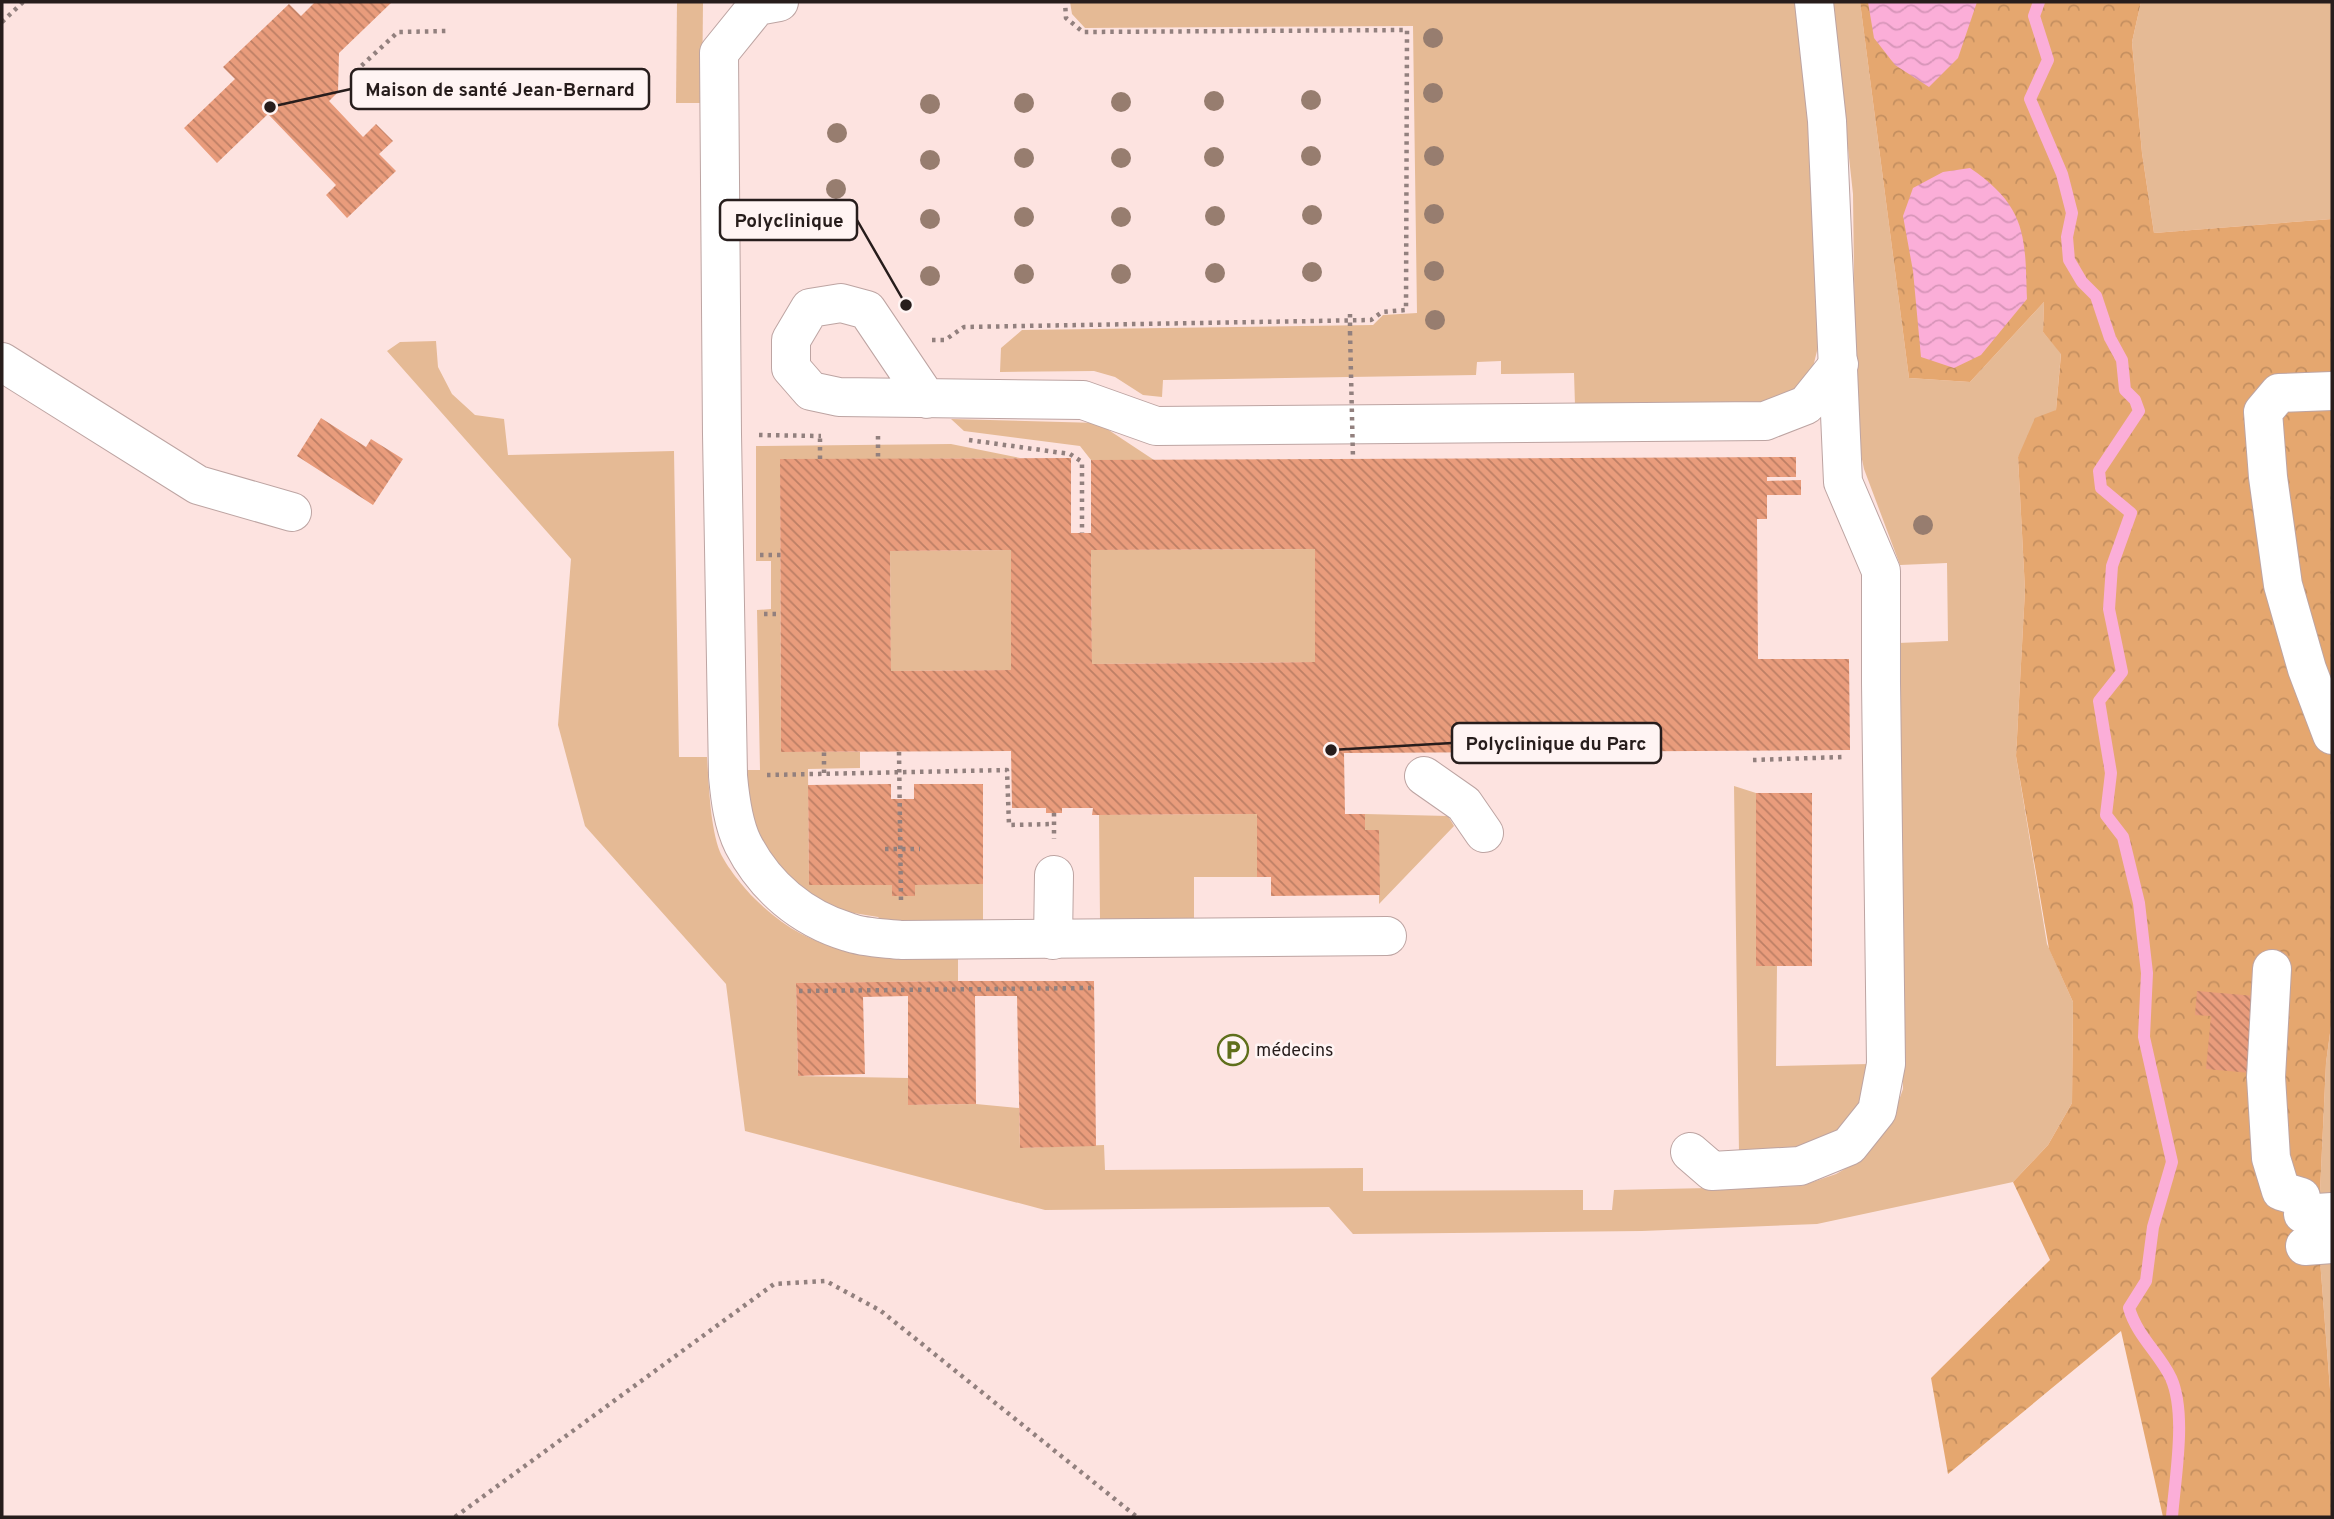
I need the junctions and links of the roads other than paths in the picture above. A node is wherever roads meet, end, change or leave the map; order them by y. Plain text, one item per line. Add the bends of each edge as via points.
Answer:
1 (779, 2) edge
2 (1814, 2) edge
3 (2, 362) edge
4 (1839, 364) junction
5 (2332, 391) edge
6 (927, 400) dead end
7 (292, 512) dead end
8 (2332, 735) edge
9 (1424, 776) dead end
10 (1484, 833) dead end
11 (1054, 875) dead end
12 (1387, 936) dead end
13 (1054, 940) junction
14 (2272, 969) dead end
15 (1690, 1152) dead end
16 (2315, 1223) edge

1 - 13 street via 757,6 719,52 728,776 742,842 766,883 813,919 850,933 901,940
2 - 4 street via 1827,121
3 - 7 street via 198,485
4 - 6 street via 1806,405 1765,421 1156,426 1083,400
4 - 15 street via 1843,482 1881,570 1886,1064 1877,1111 1849,1146 1800,1166 1712,1171
5 - 8 street via 2279,393 2263,412 2283,585
9 - 10 street via 1464,804
11 - 13 street
12 - 13 street
14 - 16 street via 2266,1077 2271,1158 2281,1191

